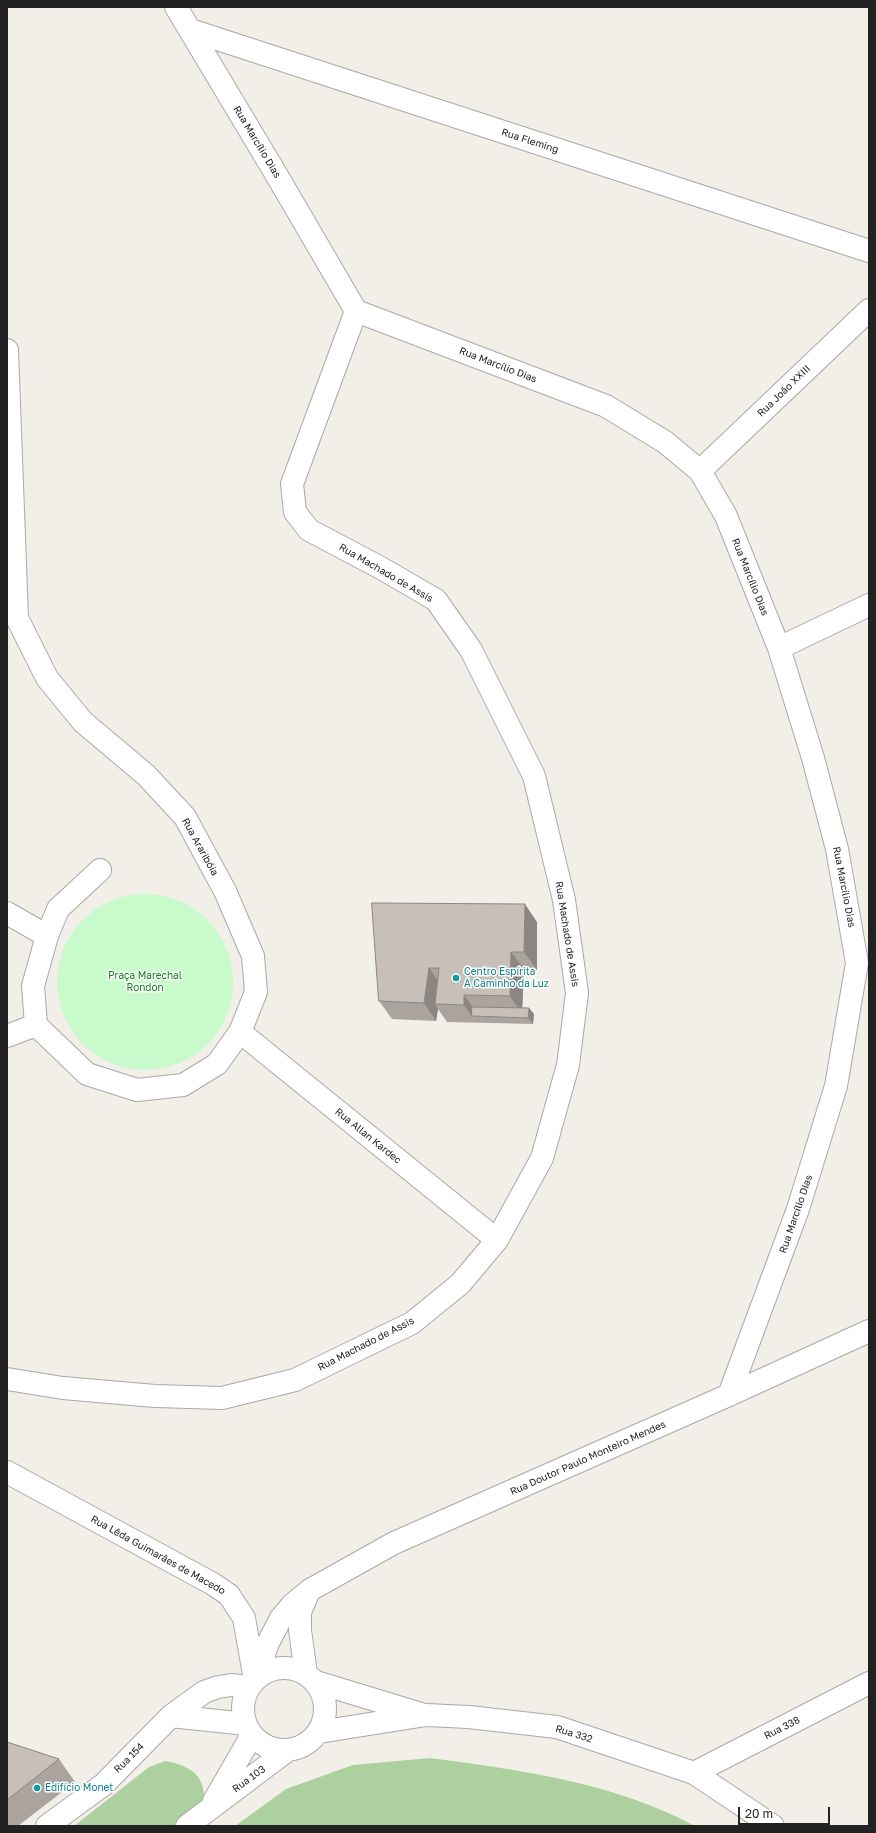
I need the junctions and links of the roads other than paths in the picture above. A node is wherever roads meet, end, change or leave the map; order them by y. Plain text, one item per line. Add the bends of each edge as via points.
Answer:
1 (176, 7) edge
2 (190, 30) junction
3 (869, 251) edge
4 (869, 310) edge
5 (356, 311) junction
6 (7, 350) edge
7 (700, 471) junction
8 (869, 605) edge
9 (779, 648) junction
10 (100, 870) dead end
11 (7, 913) edge
12 (47, 936) junction
13 (863, 960) edge
14 (36, 1025) junction
15 (240, 1032) junction
16 (7, 1036) edge
17 (497, 1240) junction
18 (869, 1332) edge
19 (7, 1379) edge
20 (729, 1395) junction
21 (7, 1472) edge
22 (310, 1590) junction
23 (311, 1678) junction
24 (254, 1682) junction
25 (869, 1683) edge
26 (171, 1716) junction
27 (426, 1716) junction
28 (249, 1729) junction
29 (319, 1732) junction
30 (288, 1750) junction
31 (694, 1773) junction
32 (210, 1808) junction
33 (47, 1826) edge
34 (186, 1826) edge
35 (773, 1826) edge

1 - 2 street, Rua Marcílio Dias
2 - 3 street, Rua Fleming
2 - 5 street, Rua Marcílio Dias
4 - 7 street, Rua João XXIII
5 - 7 street, Rua Marcílio Dias via 606,406 665,442
5 - 17 street, Rua Machado de Assis via 292,484 295,512 309,530 436,600 471,650 534,776 564,900 577,993 568,1064 542,1158
6 - 15 street, Rua Araribóia via 17,618 48,678 83,722 146,776 189,824 225,891 253,956 256,992
7 - 9 street, Rua Marcílio Dias via 726,516
8 - 9 street
9 - 13 street, Rua Marcílio Dias via 813,758
10 - 12 street via 58,910
11 - 12 street
12 - 14 street via 33,986
13 - 20 street, Rua Marcílio Dias via 836,1086 798,1209
14 - 15 street, Rua Araribóia via 87,1074 137,1090 183,1085 217,1064
14 - 16 street
15 - 17 street, Rua Allan Kardec
17 - 19 street, Rua Machado de Assis via 460,1284 412,1323 295,1380 222,1398 147,1396 63,1388
18 - 20 street, Rua Doutor Paulo Monteiro Mendes
20 - 22 street, Rua Doutor Paulo Monteiro Mendes via 394,1543
21 - 24 street, Rua Lêda Guimarães de Macedo via 229,1595 244,1618
22 - 23 street via 300,1612 300,1630
22 - 24 street, Rua Doutor Paulo Monteiro Mendes via 281,1618
23 - 24 street via 294,1669 281,1668 268,1671
23 - 27 street, Rua 332
23 - 29 street via 323,1693 326,1706 325,1719
24 - 26 street, Rua 154 via 218,1687 204,1692
24 - 28 street via 244,1699 243,1712
25 - 31 street, Rua 338
26 - 28 street
26 - 33 street, Rua 154 via 103,1785
27 - 29 street, Rua 332
27 - 31 street, Rua 332 via 558,1728
28 - 30 street via 267,1747
28 - 32 street, Rua 103
29 - 30 street via 310,1742
30 - 32 street, Rua 103
31 - 35 street, Rua 332
32 - 34 street, Rua 103

